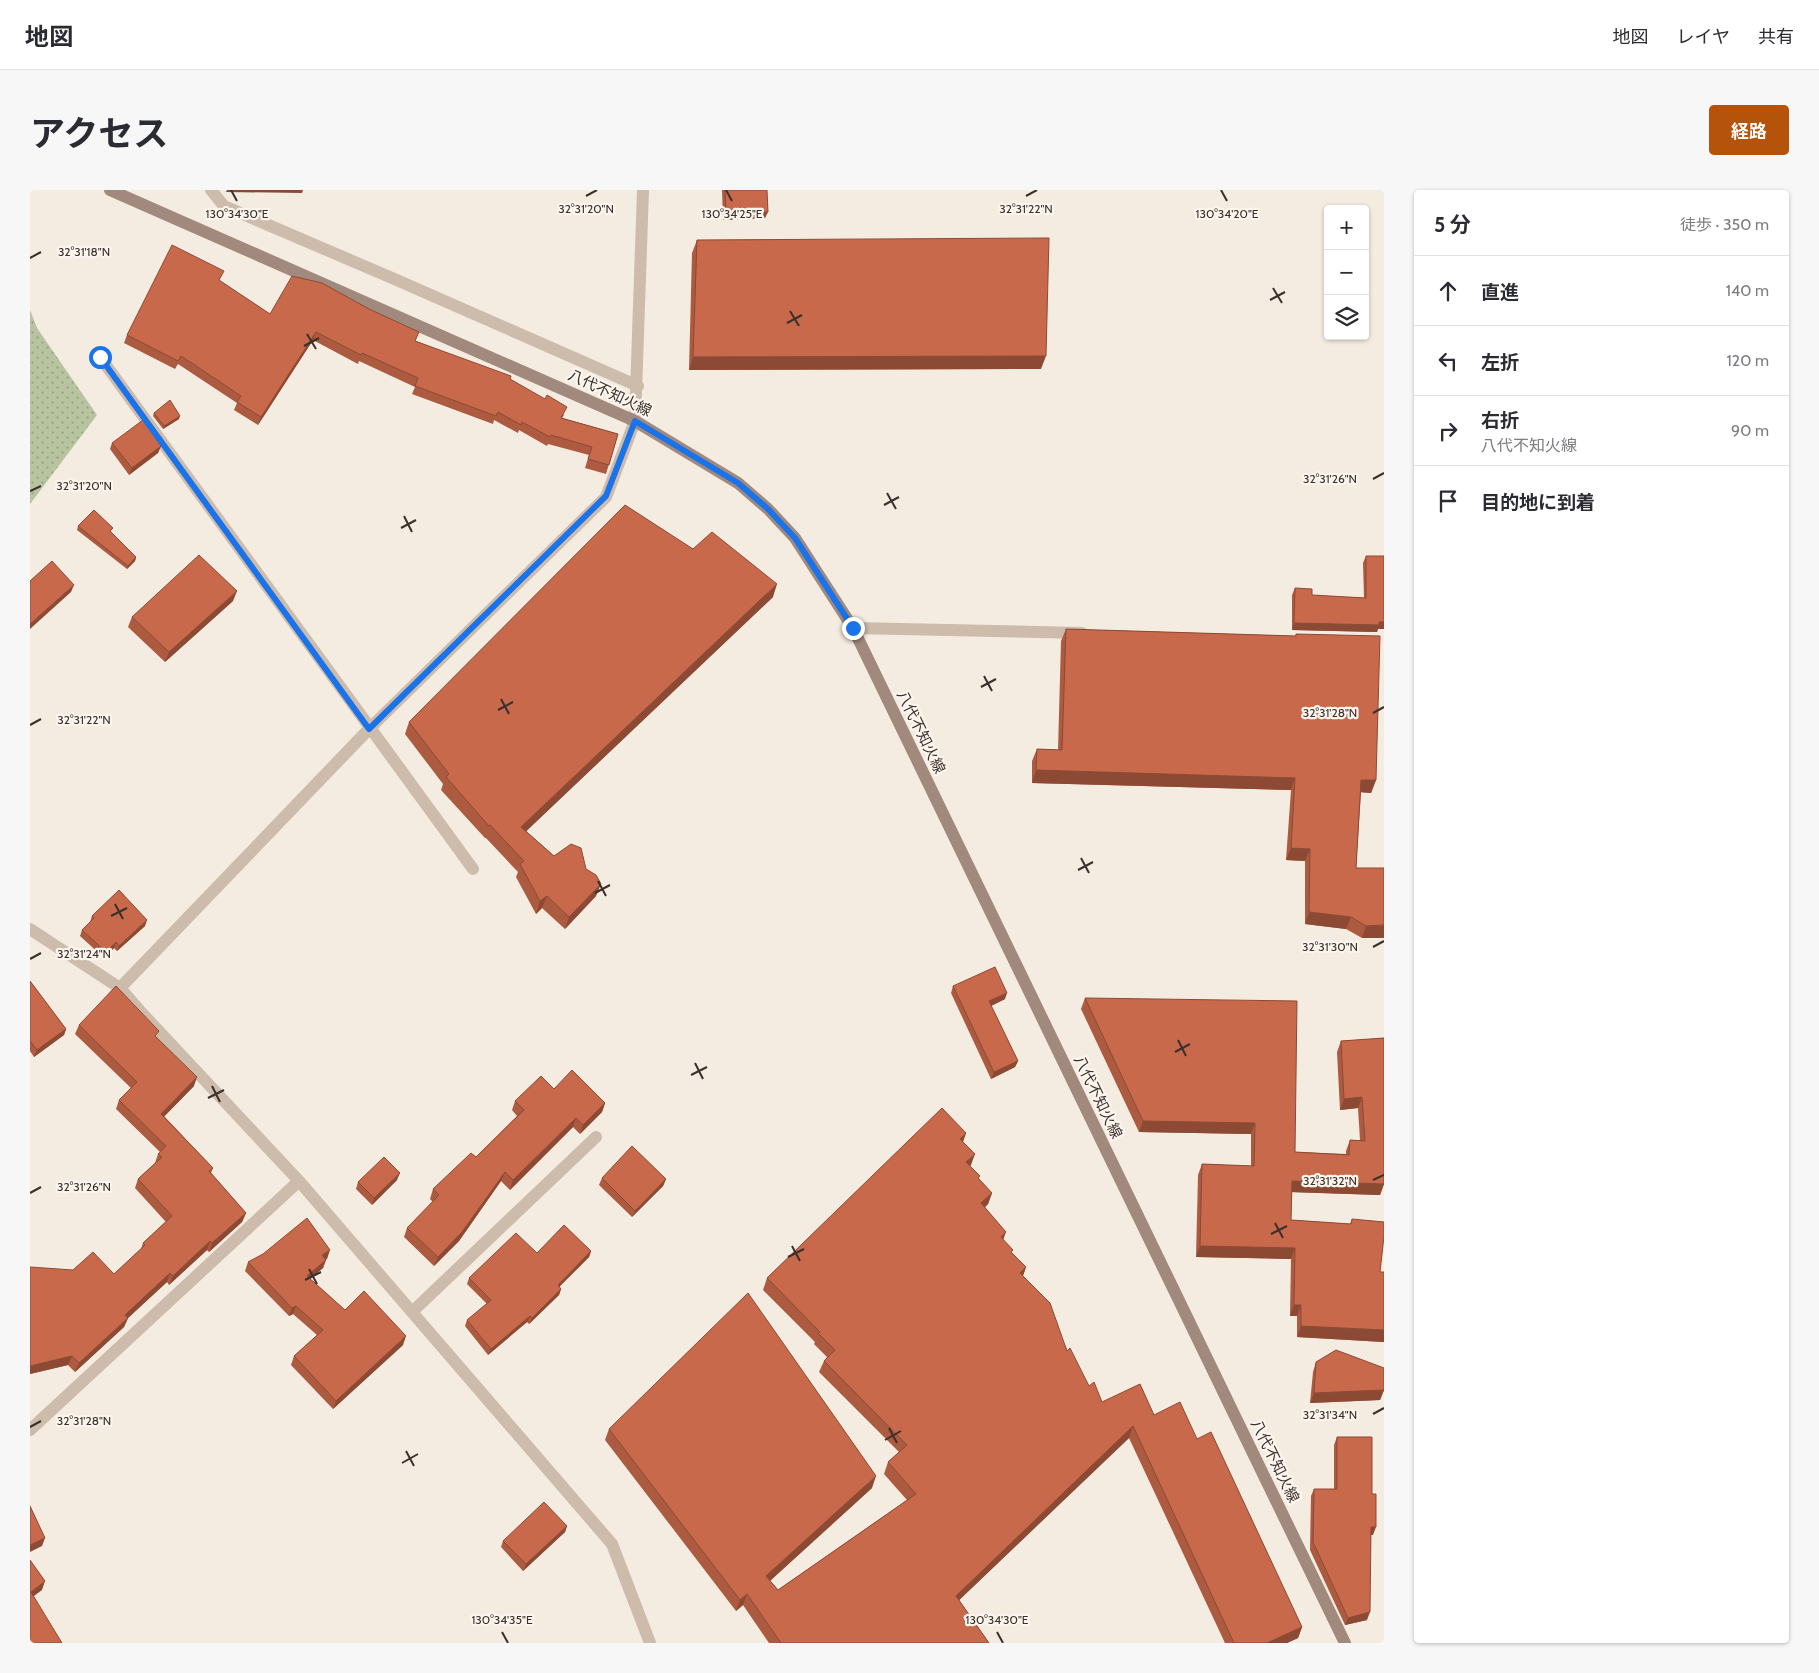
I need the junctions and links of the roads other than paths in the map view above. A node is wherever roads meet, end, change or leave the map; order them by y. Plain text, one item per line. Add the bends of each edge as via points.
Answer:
1 (110, 190) edge
2 (210, 190) edge
3 (643, 190) edge
4 (100, 357) dead end
5 (638, 386) junction
6 (635, 421) junction
7 (853, 628) junction
8 (1099, 634) edge
9 (369, 729) junction
10 (473, 869) dead end
11 (30, 929) edge
12 (120, 988) junction
13 (596, 1137) dead end
14 (299, 1181) junction
15 (412, 1312) junction
16 (30, 1430) edge
17 (650, 1643) edge
18 (1345, 1643) edge

1 - 6 main road, 八代不知火線
2 - 5 street via 224,206
3 - 5 street
4 - 9 street
5 - 6 street
6 - 7 main road, 八代不知火線 via 738,483 768,509 795,538
6 - 9 street via 606,496
7 - 8 street
7 - 18 main road, 八代不知火線
9 - 10 street
9 - 12 street
11 - 12 street
12 - 14 street
13 - 15 street
14 - 15 street
14 - 16 street
15 - 17 street via 612,1544

